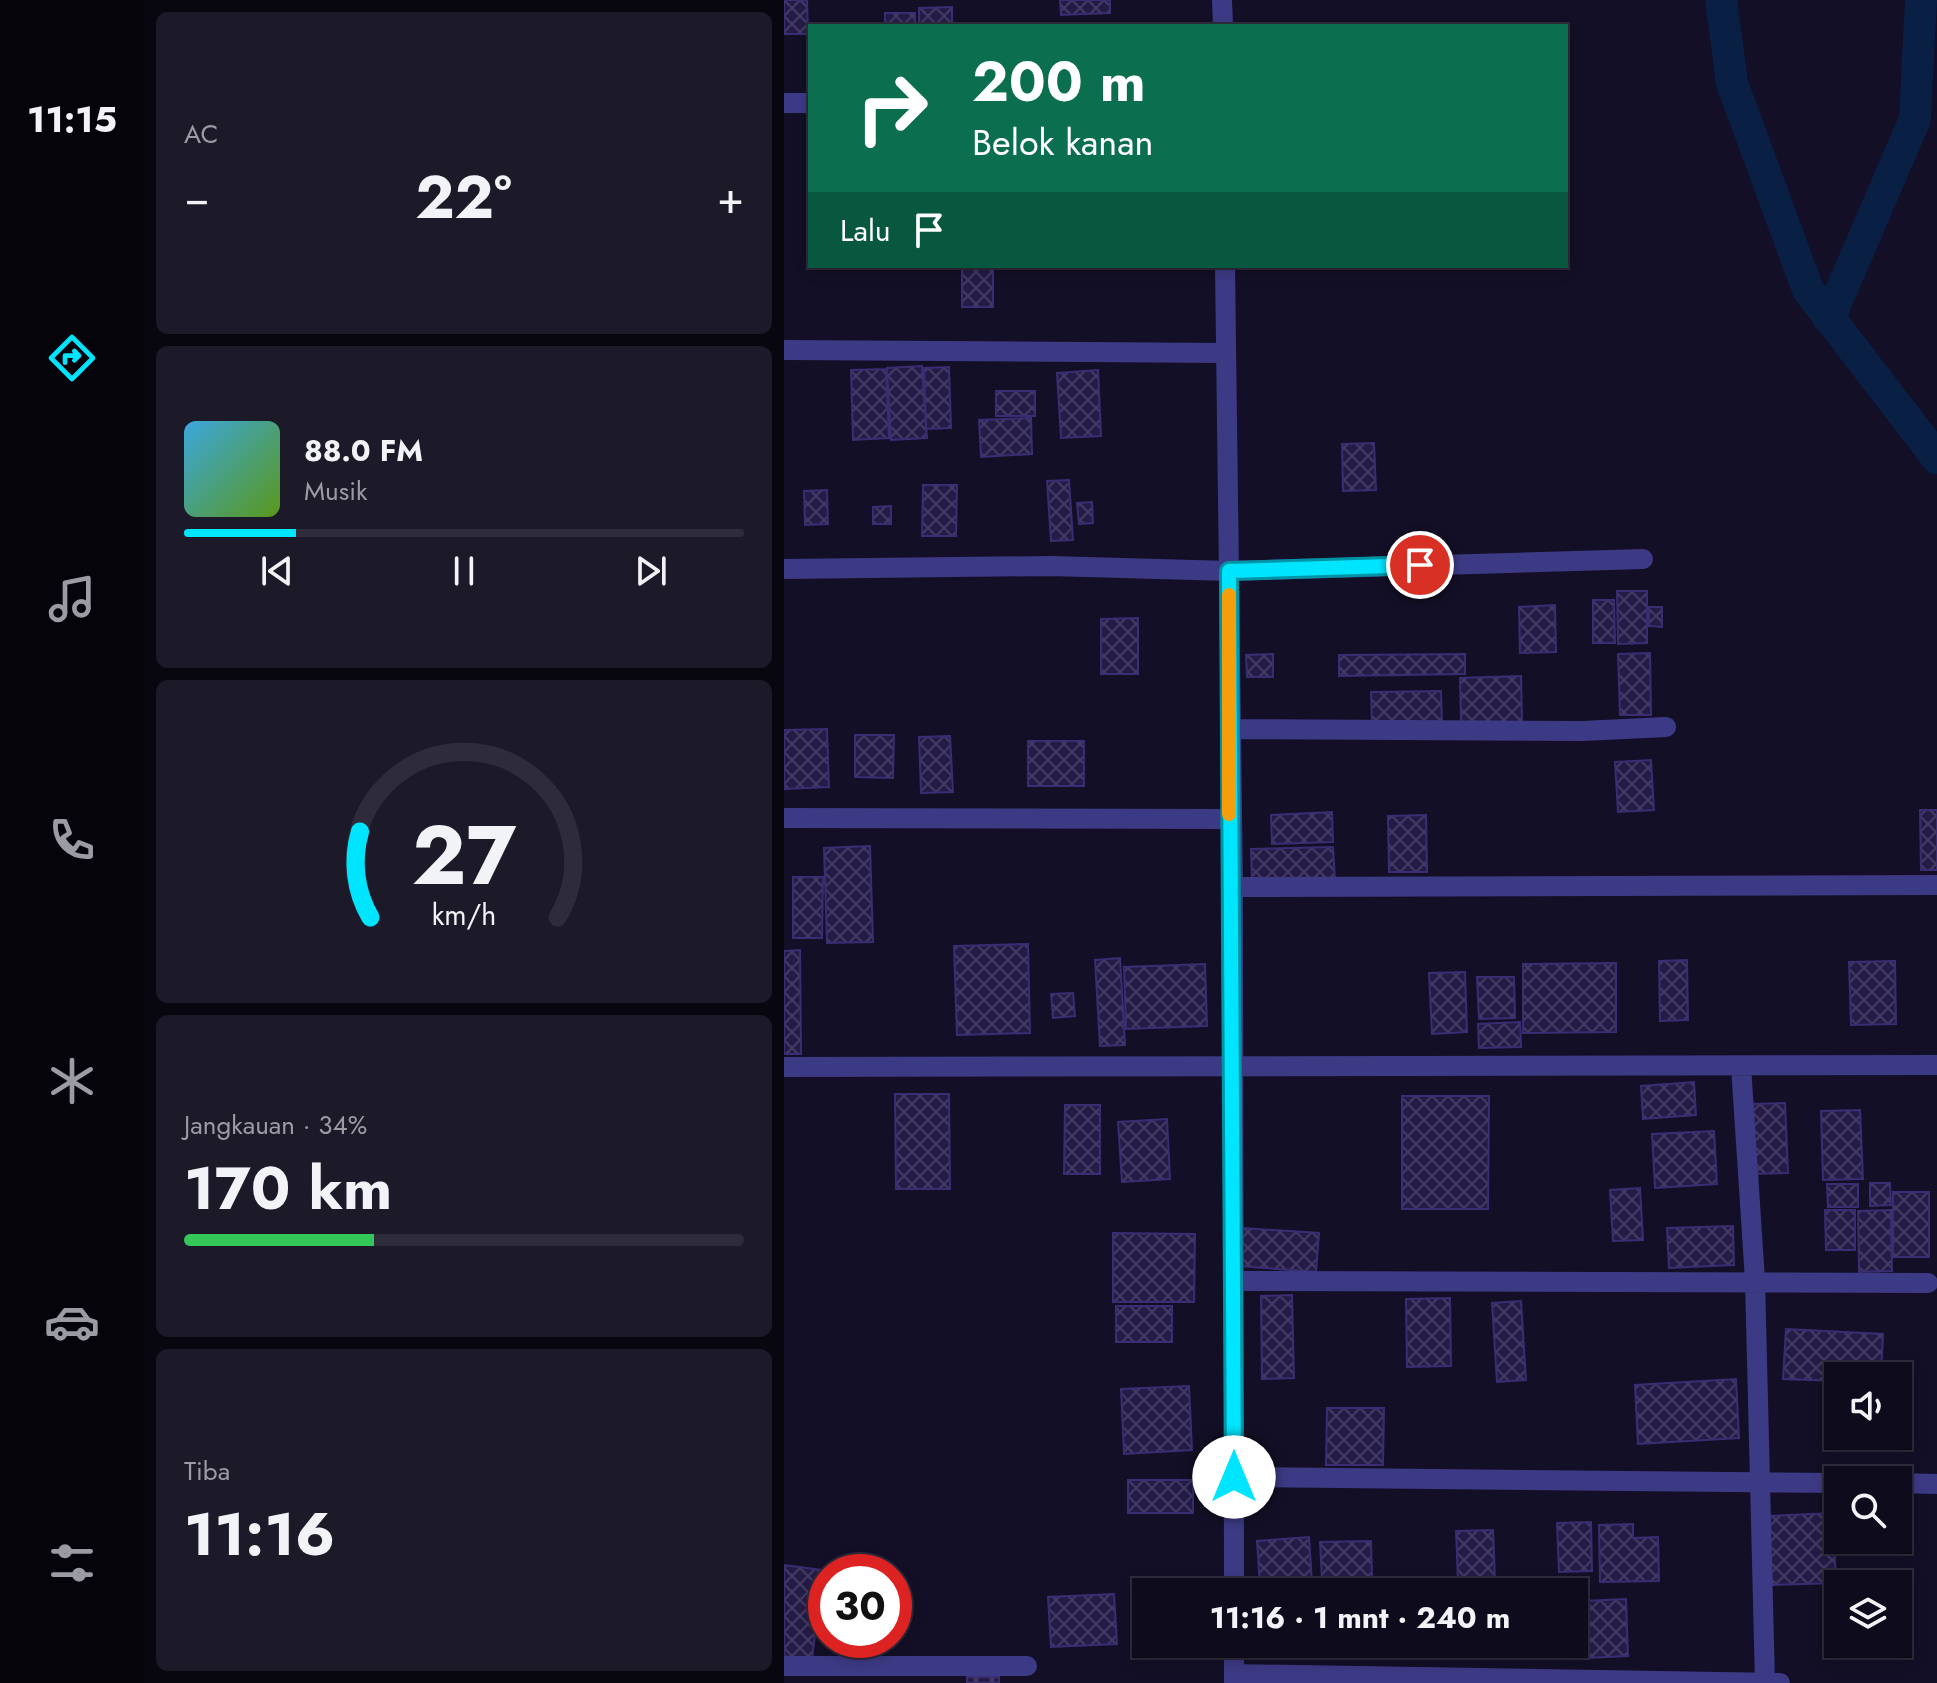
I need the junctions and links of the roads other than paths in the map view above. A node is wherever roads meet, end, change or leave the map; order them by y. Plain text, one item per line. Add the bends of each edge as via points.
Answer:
1 (1222, 0) edge
2 (1223, 24) edge
3 (784, 103) edge
4 (808, 103) edge
5 (1225, 268) edge
6 (784, 350) edge
7 (1224, 353) junction
8 (1643, 559) dead end
9 (784, 569) edge
10 (1229, 571) junction
11 (1666, 727) dead end
12 (1230, 729) junction
13 (784, 818) edge
14 (1229, 819) junction
15 (1937, 885) edge
16 (1233, 887) junction
17 (1937, 1065) edge
18 (1741, 1066) junction
19 (784, 1067) edge
20 (1231, 1067) junction
21 (1755, 1280) junction
22 (1235, 1281) junction
23 (1928, 1283) dead end
24 (1234, 1477) junction
25 (1761, 1482) junction
26 (1824, 1483) edge
27 (1912, 1483) edge
28 (1937, 1484) edge
29 (1234, 1578) edge
30 (1234, 1658) edge
31 (784, 1666) edge
32 (1027, 1666) dead end
33 (1234, 1679) edge
34 (1765, 1683) edge
35 (1780, 1683) edge

1 - 2 street
3 - 4 street
5 - 7 street
6 - 7 street
7 - 10 street
8 - 10 street
9 - 10 street via 1050,566
10 - 12 street
11 - 12 street
12 - 14 street
13 - 14 street
14 - 16 street
15 - 16 street
16 - 20 street
17 - 18 street
18 - 20 street
18 - 21 street
19 - 20 street
20 - 22 street
21 - 22 street
21 - 23 street
21 - 25 street
22 - 24 street
24 - 25 street
24 - 29 street
25 - 26 street
25 - 34 street
27 - 28 street
30 - 33 street
31 - 32 street
33 - 34 street
34 - 35 street

